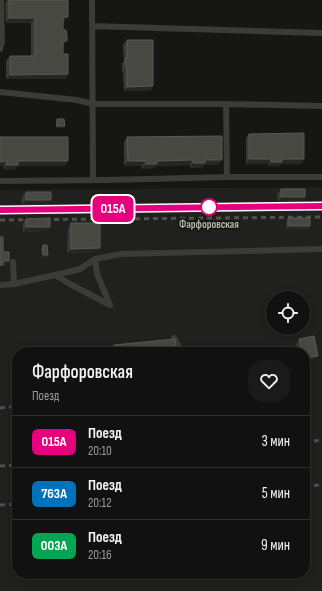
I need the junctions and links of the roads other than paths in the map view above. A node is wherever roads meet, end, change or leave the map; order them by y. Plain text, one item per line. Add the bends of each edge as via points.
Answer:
1 (1, 0) edge
2 (92, 0) edge
3 (92, 26) junction
4 (322, 33) edge
5 (0, 50) edge
6 (0, 92) edge
7 (93, 104) junction
8 (226, 104) junction
9 (322, 106) edge
10 (227, 177) junction
11 (322, 177) edge
12 (93, 180) junction
13 (0, 181) edge
14 (322, 249) edge
15 (95, 259) junction
16 (13, 262) dead end
17 (55, 275) junction
18 (14, 284) junction
19 (0, 285) edge
20 (174, 338) edge
21 (178, 347) edge

1 - 5 lane
2 - 3 lane
3 - 4 lane
3 - 7 lane
6 - 7 lane
7 - 8 lane
7 - 12 lane
8 - 9 lane
8 - 10 lane
10 - 11 lane
10 - 12 lane
12 - 13 lane
14 - 15 lane via 121,254
15 - 17 lane via 80,268
15 - 17 lane via 110,304
16 - 18 lane
17 - 18 lane
18 - 19 lane
20 - 21 lane

